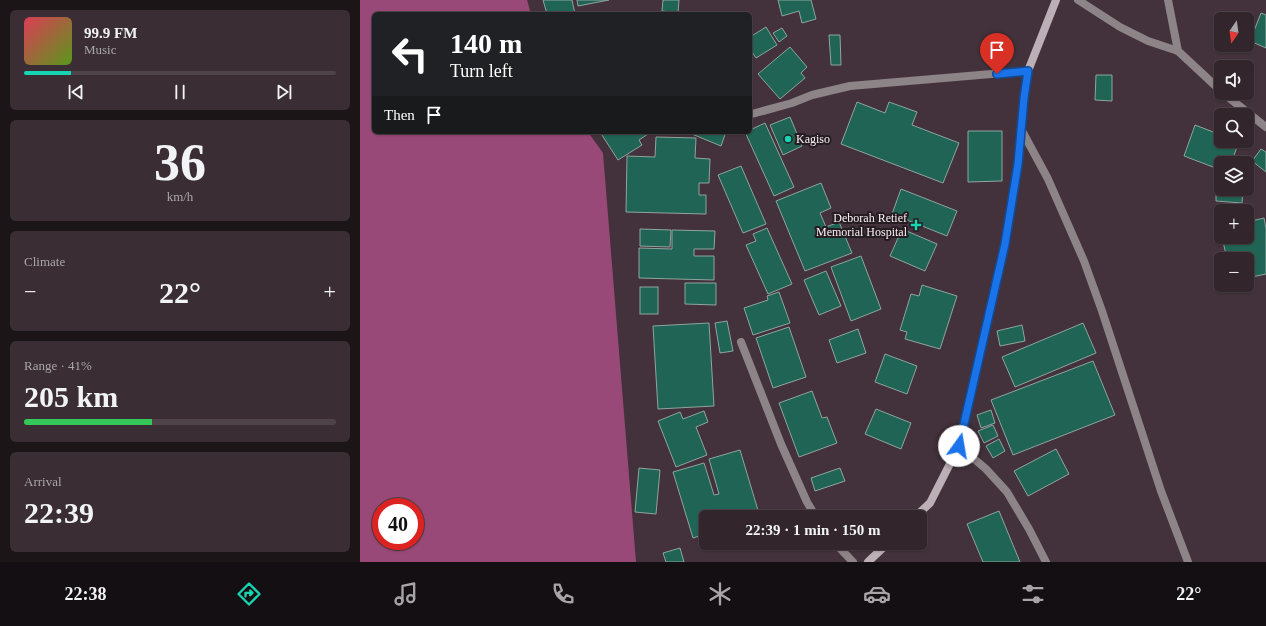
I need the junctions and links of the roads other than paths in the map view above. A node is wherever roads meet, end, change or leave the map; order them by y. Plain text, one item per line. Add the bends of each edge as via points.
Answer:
1 (1056, 0) edge
2 (1078, 0) edge
3 (1168, 0) edge
4 (1178, 51) junction
5 (1028, 71) junction
6 (1214, 85) edge
7 (1232, 100) edge
8 (752, 114) dead end
9 (1266, 127) edge
10 (1021, 129) junction
11 (741, 342) dead end
12 (959, 446) junction
13 (812, 510) edge
14 (922, 510) edge
15 (842, 550) edge
16 (881, 550) edge
17 (853, 562) edge
18 (868, 562) edge
19 (1046, 562) edge
20 (1188, 562) edge

1 - 5 street
2 - 4 street via 1148,41
3 - 4 street
4 - 6 street
5 - 8 street via 850,86
5 - 10 street
7 - 9 street
10 - 12 street via 1005,244
10 - 20 street via 1048,179 1084,261 1161,491
11 - 13 street via 781,444
12 - 14 street via 930,503
12 - 19 street via 986,469 1007,492 1030,529
15 - 17 street
16 - 18 street

